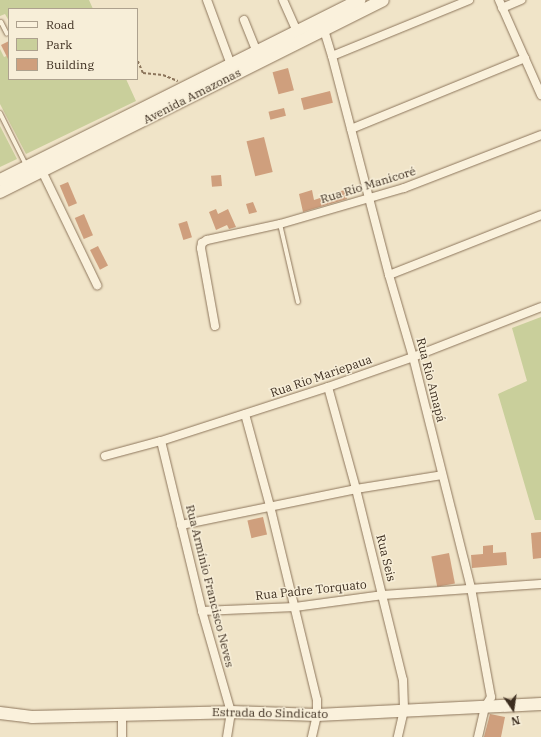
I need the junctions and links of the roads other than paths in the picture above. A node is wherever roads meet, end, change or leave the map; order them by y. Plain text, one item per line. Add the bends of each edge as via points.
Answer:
1 (207, 0) edge
2 (283, 0) edge
3 (359, 0) edge
4 (383, 0) edge
5 (469, 0) edge
6 (498, 0) edge
7 (521, 0) edge
8 (502, 8) junction
9 (244, 20) dead end
10 (0, 23) edge
11 (324, 30) junction
12 (7, 34) dead end
13 (299, 36) junction
14 (257, 52) junction
15 (332, 56) junction
16 (524, 58) junction
17 (231, 65) junction
18 (541, 71) edge
19 (533, 74) junction
20 (541, 95) edge
21 (0, 113) edge
22 (351, 129) junction
23 (541, 135) edge
24 (34, 171) junction
25 (0, 180) edge
26 (0, 192) edge
27 (368, 197) junction
28 (541, 215) edge
29 (280, 224) junction
30 (388, 275) junction
31 (97, 285) dead end
32 (298, 302) dead end
33 (541, 308) edge
34 (215, 326) dead end
35 (414, 357) junction
36 (328, 387) junction
37 (245, 414) junction
38 (161, 441) junction
39 (105, 456) dead end
40 (442, 475) junction
41 (356, 489) junction
42 (270, 506) junction
43 (181, 525) junction
44 (541, 584) edge
45 (471, 588) junction
46 (383, 595) junction
47 (295, 606) junction
48 (202, 611) junction
49 (541, 704) edge
50 (485, 707) junction
51 (404, 710) junction
52 (231, 712) junction
53 (0, 713) edge
54 (122, 714) junction
55 (317, 715) junction
56 (122, 737) edge
57 (227, 737) edge
58 (312, 737) edge
59 (398, 737) edge
60 (478, 737) edge

1 - 17 street
2 - 13 street
3 - 13 street, Avenida Amazonas
4 - 11 street, Avenida Amazonas
5 - 15 street
6 - 8 street
7 - 8 street
8 - 16 street
9 - 14 street
10 - 12 lane
11 - 13 street, Avenida Amazonas
11 - 15 street, Rua Rio Amapá
13 - 14 street, Avenida Amazonas
13 - 24 street, Avenida Amazonas
14 - 17 street, Avenida Amazonas
15 - 22 street, Rua Rio Amapá
16 - 19 street
16 - 22 street
17 - 24 street, Avenida Amazonas
18 - 19 street
19 - 20 street
21 - 24 lane
22 - 27 street, Rua Rio Amapá
23 - 27 street, Rua Rio Manicoré via 404,188
24 - 25 street, Avenida Amazonas
24 - 26 street, Avenida Amazonas
24 - 31 street
27 - 29 street, Rua Rio Manicoré
27 - 30 street, Rua Rio Amapá
28 - 30 street
29 - 32 lane
29 - 34 street, Rua Rio Manicoré via 202,243
30 - 35 street, Rua Rio Amapá
33 - 35 street, Rua Rio Mariepaua
35 - 36 street, Rua Rio Mariepaua
35 - 40 street, Rua Rio Amapá
36 - 37 street, Rua Rio Mariepaua
36 - 41 street, Rua Seis
37 - 38 street, Rua Rio Mariepaua
37 - 42 street
38 - 39 street, Rua Rio Mariepaua
38 - 43 street, Rua Armínio Francisco Neves
40 - 41 street
40 - 45 street, Rua Rio Amapá
41 - 42 street
41 - 46 street, Rua Seis
42 - 43 street
42 - 47 street
43 - 48 street, Rua Armínio Francisco Neves
44 - 45 street, Rua Padre Torquato
45 - 46 street, Rua Padre Torquato
45 - 50 street, Rua Rio Amapá via 491,697
46 - 47 street, Rua Padre Torquato
46 - 51 street, Rua Seis via 403,680
47 - 48 street, Rua Padre Torquato
47 - 55 street via 317,700
48 - 52 street, Rua Armínio Francisco Neves
49 - 50 street, Estrada do Sindicato
50 - 51 street, Estrada do Sindicato
50 - 60 street, Rua Rio Amapá
51 - 55 street, Estrada do Sindicato
51 - 59 street, Rua Seis
52 - 54 street, Estrada do Sindicato
52 - 55 street, Estrada do Sindicato
52 - 57 street, Rua Armínio Francisco Neves
53 - 54 street, Estrada do Sindicato via 32,717
54 - 56 street
55 - 58 street

